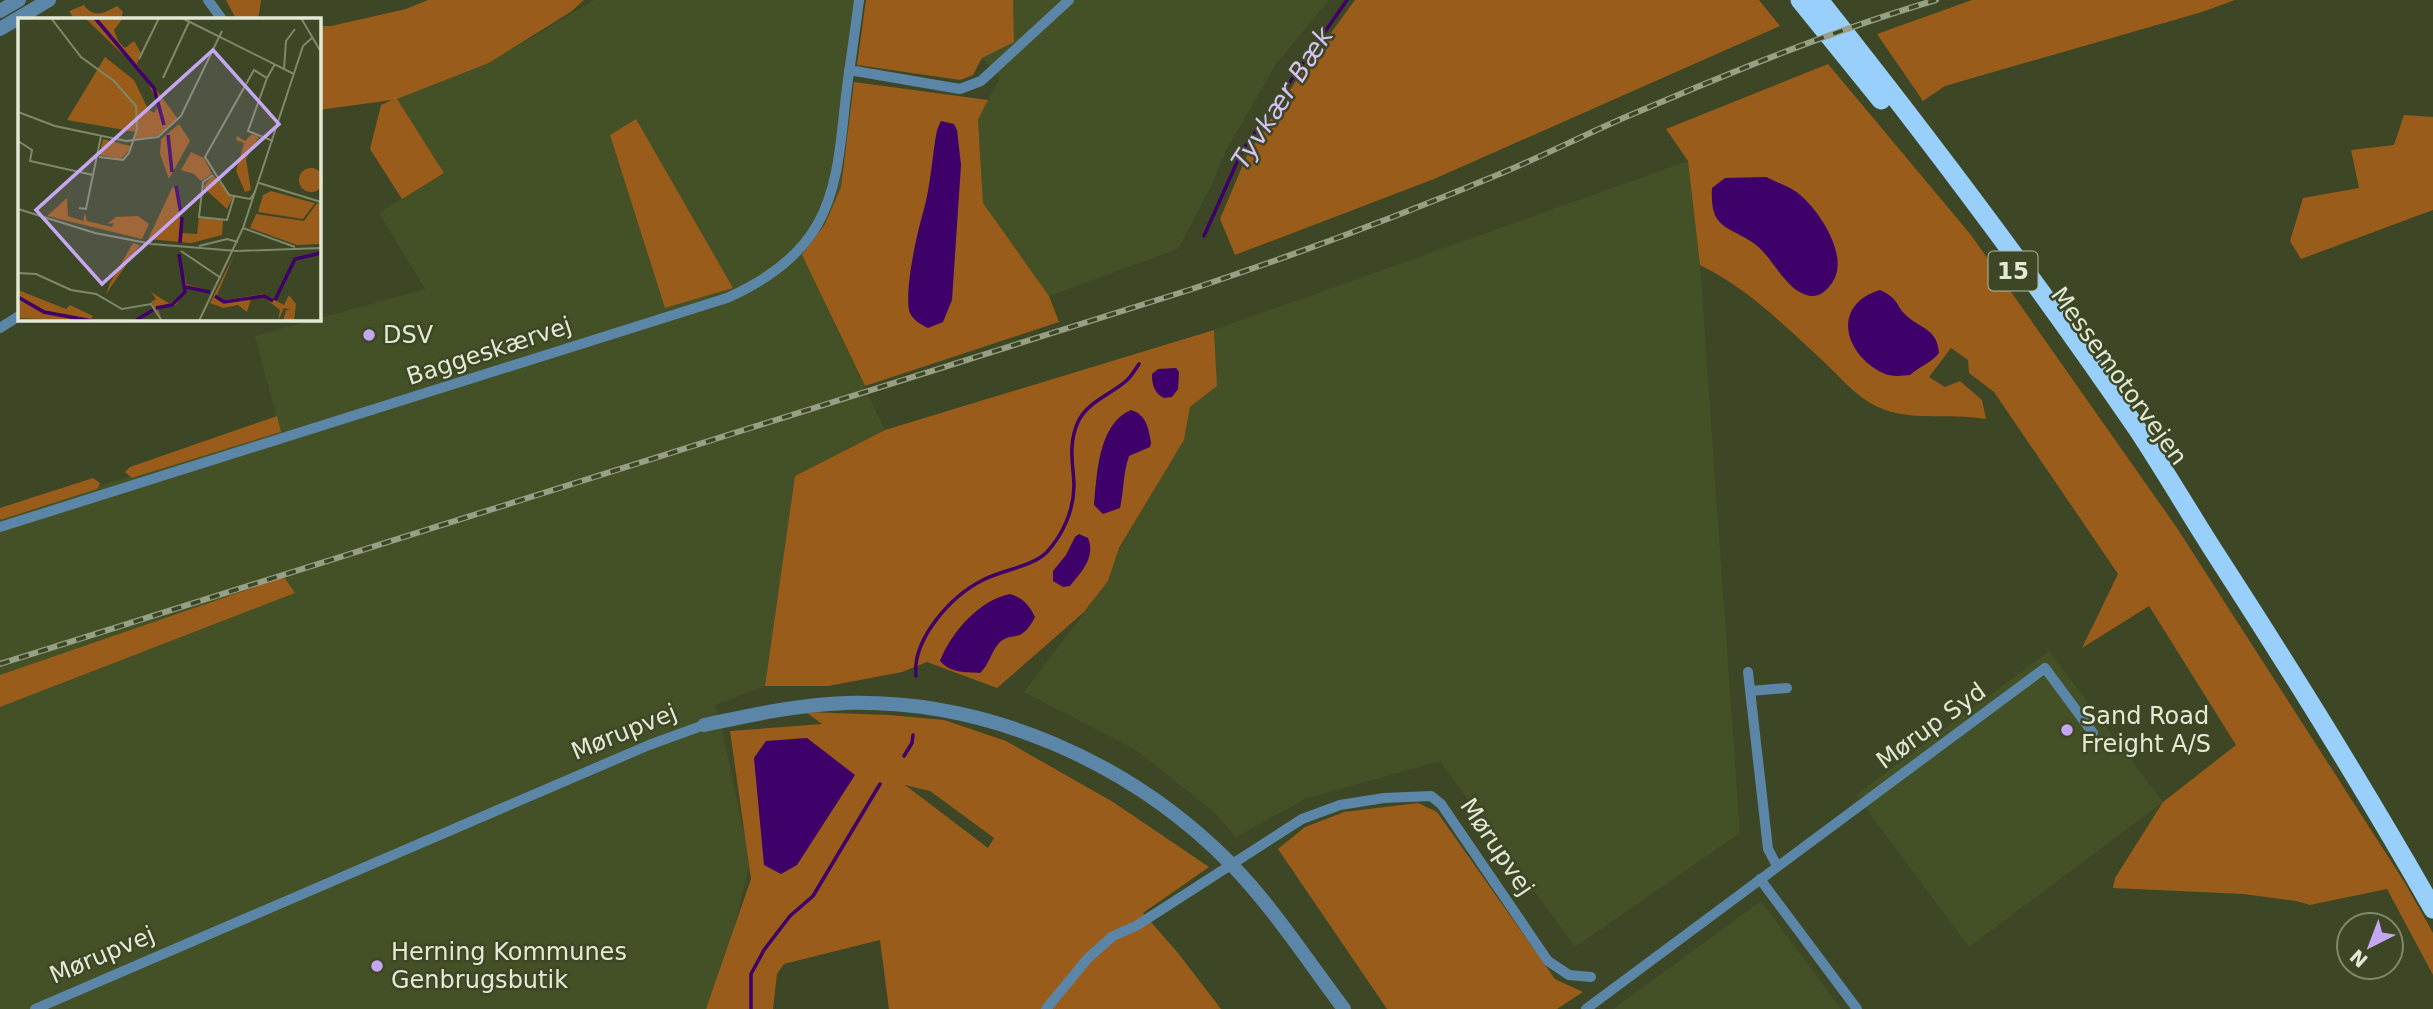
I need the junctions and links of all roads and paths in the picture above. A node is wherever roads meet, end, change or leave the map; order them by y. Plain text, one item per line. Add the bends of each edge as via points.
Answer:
1 (19, 0) edge
2 (49, 0) edge
3 (211, 0) edge
4 (859, 0) edge
5 (1069, 0) edge
6 (1800, 0) edge
7 (1819, 0) edge
8 (0, 11) edge
9 (18, 18) edge
10 (19, 18) edge
11 (220, 18) edge
12 (0, 29) edge
13 (849, 70) junction
14 (18, 317) edge
15 (0, 328) edge
16 (0, 527) edge
17 (2214, 551) junction
18 (1748, 672) dead end
19 (1787, 688) dead end
20 (1750, 691) junction
21 (704, 725) joint
22 (2093, 733) dead end
23 (1231, 865) junction
24 (1777, 866) junction
25 (1760, 879) junction
26 (2433, 909) edge
27 (1591, 977) dead end
28 (35, 1009) edge
29 (1046, 1009) edge
30 (1344, 1009) edge
31 (1586, 1009) edge
32 (1857, 1009) edge

1 - 8 street
2 - 10 street
3 - 11 street
4 - 13 street, Baggeskærvej
5 - 13 street via 981,80 960,89
6 - 17 highway, Messemotorvejen / 15 via 2010,266
7 - 17 highway, Messemotorvejen / 15 via 2017,258 2139,431
9 - 12 street
13 - 16 street, Baggeskærvej via 839,153 817,225 793,256 757,284 727,298
14 - 15 street
17 - 26 highway, Messemotorvejen / 15 via 2374,805
18 - 20 street
19 - 20 street
20 - 24 street via 1768,849
21 - 23 street, Mørupvej via 788,708 846,703 947,711 1011,728 1119,776 1183,821
21 - 28 street, Mørupvej
22 - 24 street, Mørup Syd via 2045,668
23 - 27 street, Mørupvej via 1302,819 1340,804 1431,796 1441,804 1548,961 1569,975
23 - 29 street via 1113,936 1088,958
23 - 30 street, Mørupvej
24 - 25 street, Mørup Syd
25 - 31 street, Mørup Syd
25 - 32 street

